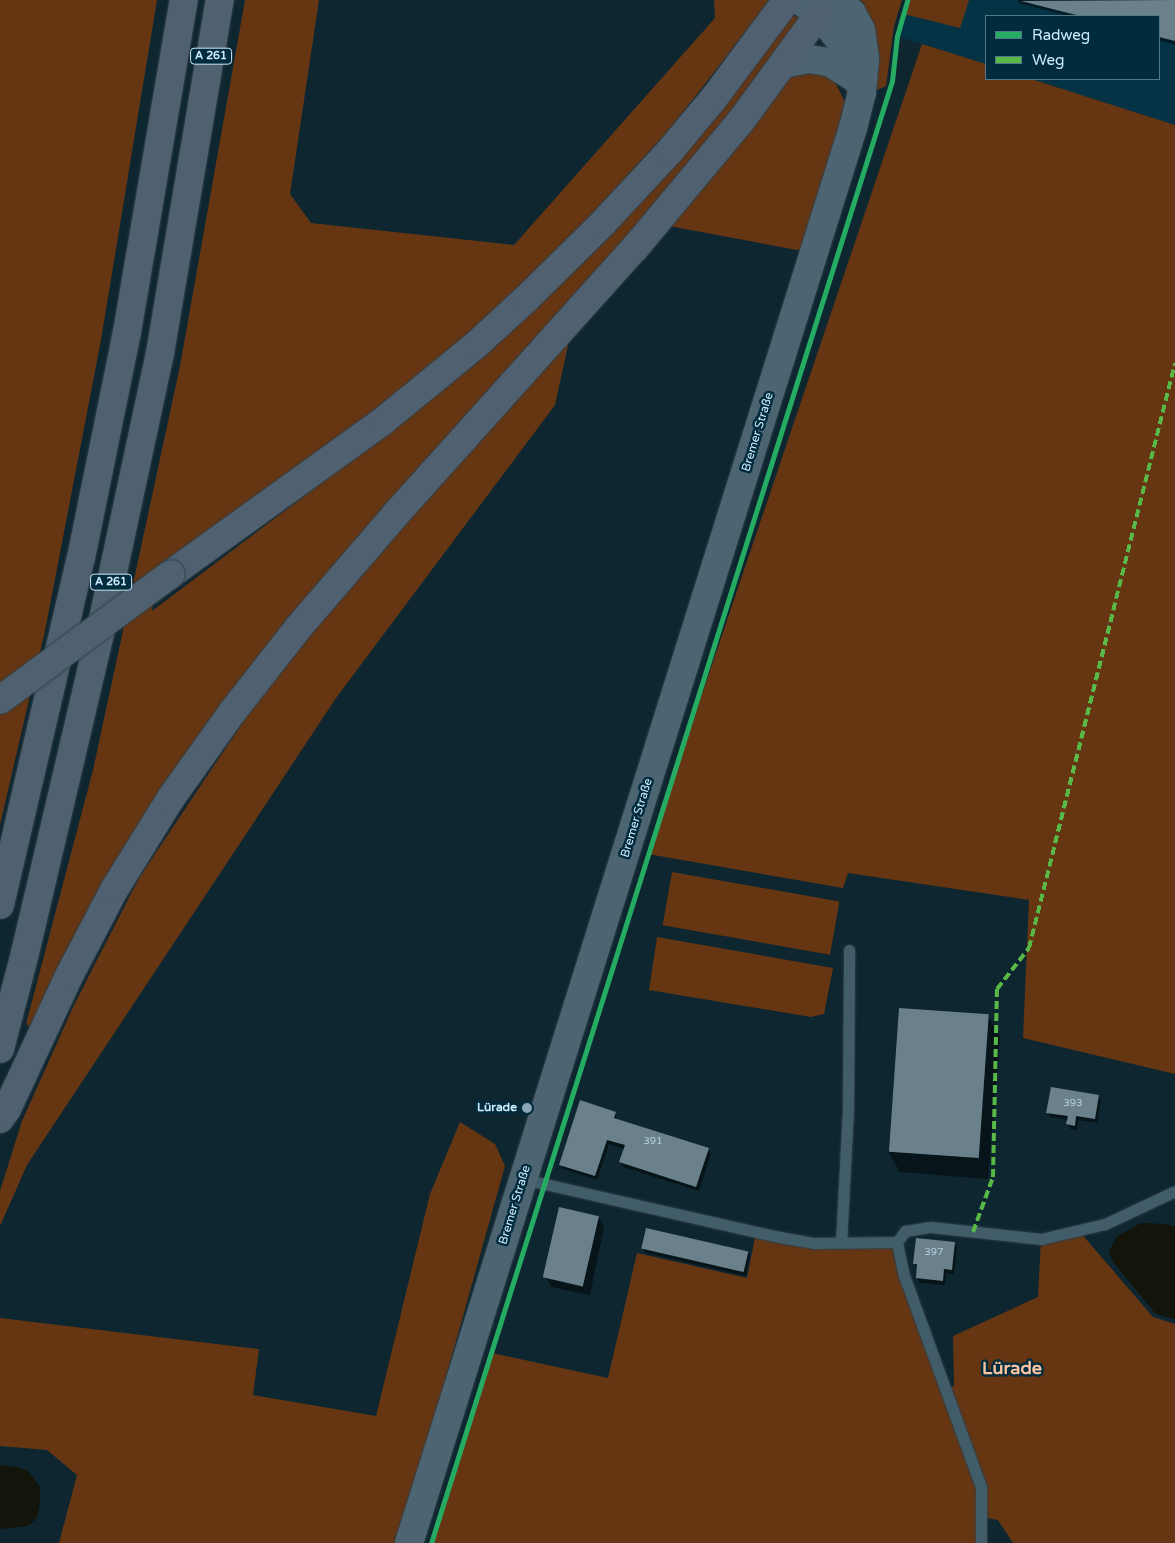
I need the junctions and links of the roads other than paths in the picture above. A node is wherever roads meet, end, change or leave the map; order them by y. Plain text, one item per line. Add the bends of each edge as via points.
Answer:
1 (184, 0) edge
2 (220, 0) edge
3 (787, 0) edge
4 (819, 5) edge
5 (783, 64) junction
6 (860, 86) junction
7 (0, 700) edge
8 (0, 905) edge
9 (849, 950) dead end
10 (0, 1049) edge
11 (0, 1119) edge
12 (523, 1179) junction
13 (1175, 1191) edge
14 (897, 1242) junction
15 (841, 1243) junction
16 (409, 1543) edge
17 (981, 1543) edge

1 - 8 highway, A 261 via 123,351 79,568
2 - 10 highway, A 261 via 160,353 100,633
3 - 7 highway, bridge via 669,152 602,224 477,344 383,421
4 - 5 highway
4 - 6 main road via 852,62
5 - 6 main road via 809,59 829,62
5 - 11 highway via 741,121 635,248 396,514 233,710 171,798 114,890
6 - 12 main road, Bremer Straße
9 - 15 lane via 848,1108
12 - 15 lane via 774,1236 814,1243
12 - 16 main road, Bremer Straße
13 - 14 lane via 1105,1224 1041,1239 931,1227 905,1231
14 - 15 lane
14 - 17 lane via 904,1276 981,1487

